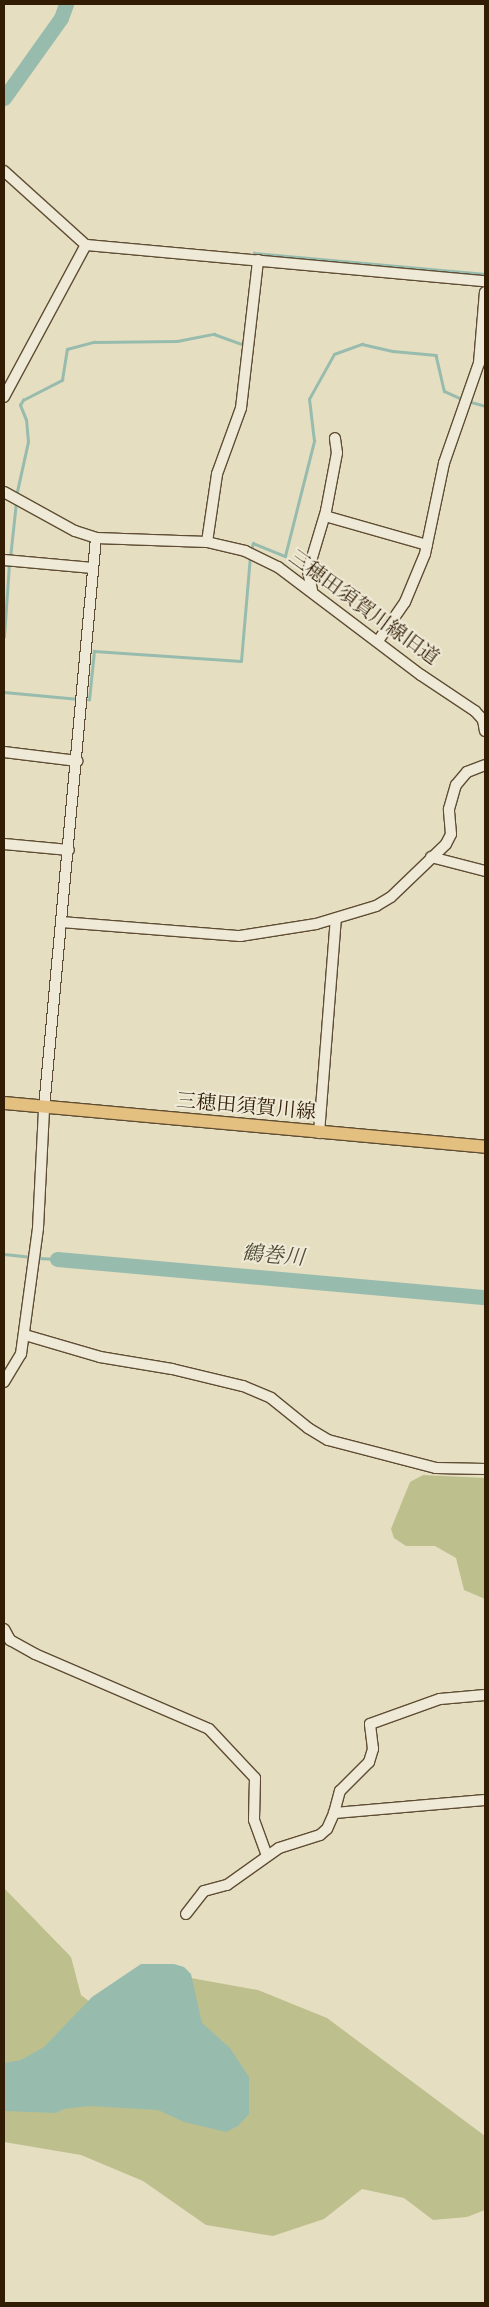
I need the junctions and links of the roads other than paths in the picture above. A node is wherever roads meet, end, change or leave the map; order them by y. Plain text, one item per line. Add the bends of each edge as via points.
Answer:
1 (4, 171) edge
2 (86, 244) junction
3 (258, 260) junction
4 (485, 281) edge
5 (485, 292) edge
6 (4, 398) edge
7 (335, 438) dead end
8 (4, 492) edge
9 (325, 516) junction
10 (96, 538) junction
11 (207, 542) junction
12 (427, 545) junction
13 (4, 560) edge
14 (92, 568) junction
15 (312, 590) junction
16 (378, 641) junction
17 (484, 719) edge
18 (485, 731) edge
19 (4, 752) edge
20 (77, 761) junction
21 (485, 765) edge
22 (4, 844) edge
23 (69, 850) junction
24 (431, 857) junction
25 (485, 871) edge
26 (336, 919) junction
27 (61, 922) junction
28 (4, 1103) edge
29 (44, 1108) junction
30 (319, 1133) junction
31 (485, 1147) edge
32 (25, 1335) junction
33 (4, 1382) edge
34 (485, 1469) edge
35 (4, 1629) edge
36 (485, 1695) edge
37 (485, 1800) edge
38 (334, 1812) junction
39 (267, 1856) junction
40 (186, 1914) dead end

1 - 2 street
2 - 3 street
2 - 6 street
3 - 4 street
3 - 11 street via 241,408 217,474
5 - 12 street via 479,363 444,463
7 - 9 street via 337,453
8 - 10 street, 三穂田須賀川線旧道 via 75,531
9 - 12 street
9 - 15 street via 308,570
10 - 11 street, 三穂田須賀川線旧道
10 - 14 street
11 - 15 street, 三穂田須賀川線旧道 via 245,551 278,567
12 - 16 street via 404,602
13 - 14 street
14 - 20 street
15 - 16 street, 三穂田須賀川線旧道
16 - 17 street, 三穂田須賀川線旧道
17 - 18 street, 三穂田須賀川線旧道
19 - 20 street
20 - 23 street
21 - 24 street via 467,772 456,785 449,809 450,838
22 - 23 street
23 - 27 street
24 - 25 street
24 - 26 street via 384,903
26 - 27 street via 240,936
26 - 30 street
27 - 29 street
28 - 29 main road, 三穂田須賀川線
29 - 30 main road, 三穂田須賀川線
29 - 32 street via 38,1228
30 - 31 main road, 三穂田須賀川線
32 - 33 street via 21,1354
32 - 34 street via 100,1358 172,1369 243,1386 271,1398 328,1440 436,1468
35 - 39 street via 10,1640 27,1650 209,1728 255,1778 254,1820
36 - 38 street via 440,1699 370,1724 373,1749 369,1762 340,1791
37 - 38 street
38 - 39 street via 327,1829 320,1835 293,1843
39 - 40 street via 227,1885 204,1891

